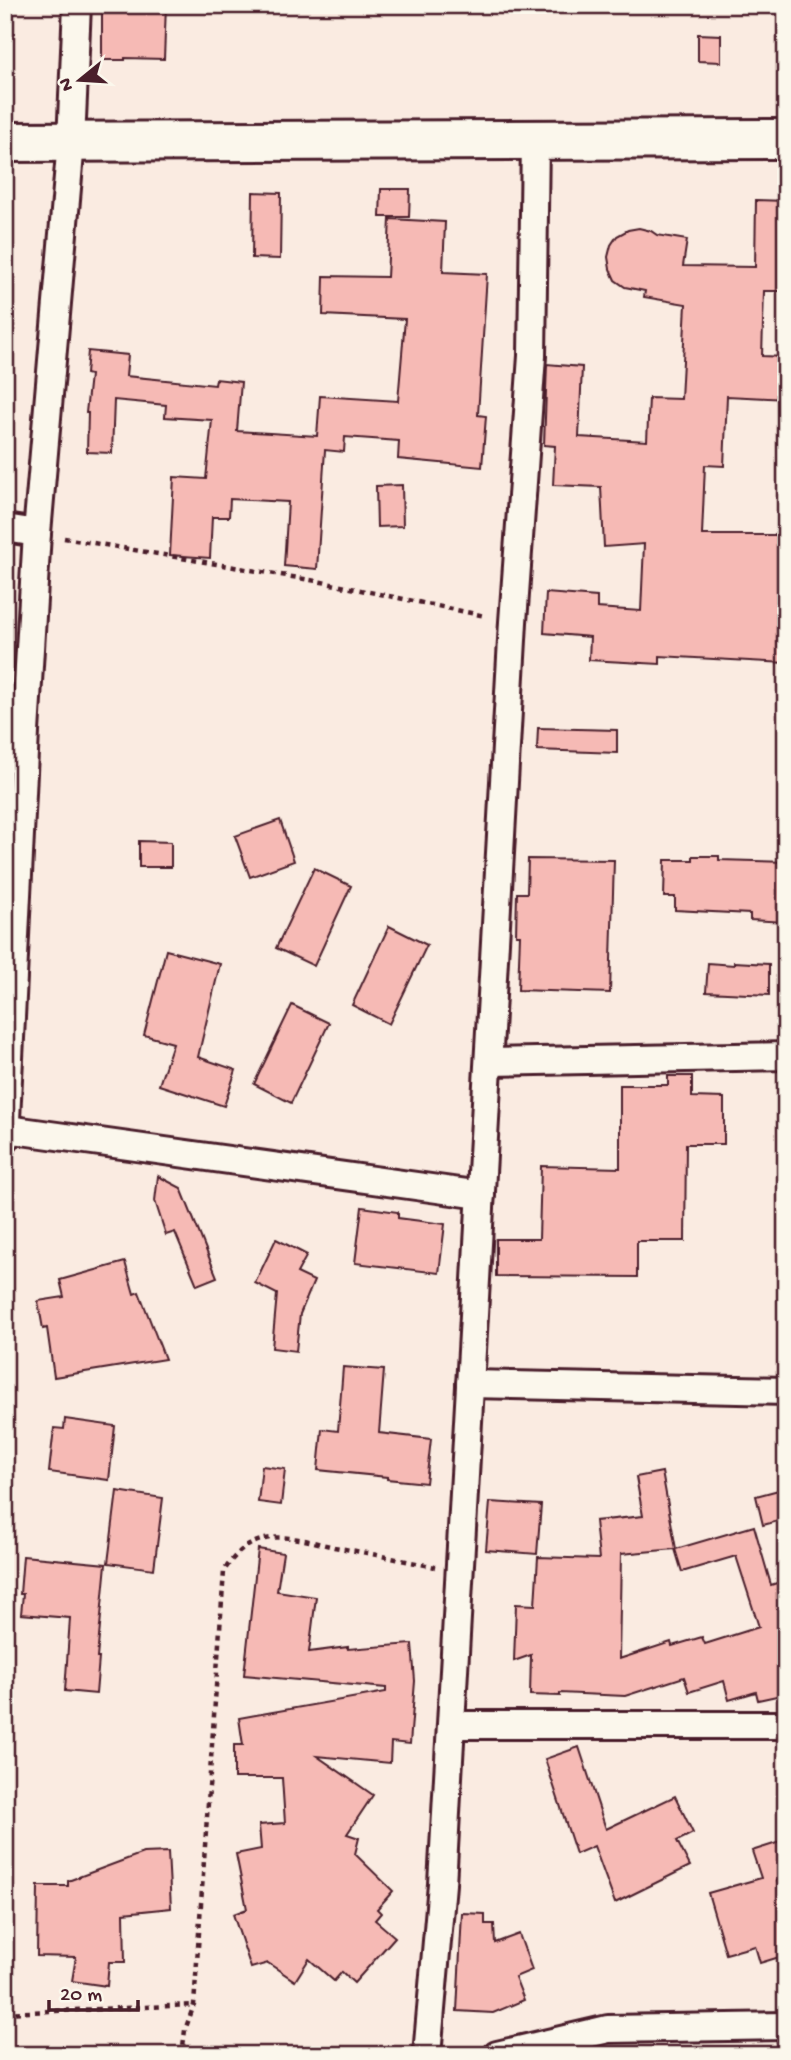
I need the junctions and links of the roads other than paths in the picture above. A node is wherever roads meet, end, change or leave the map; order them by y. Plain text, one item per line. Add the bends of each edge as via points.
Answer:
1 (77, 5) edge
2 (786, 139) edge
3 (535, 140) junction
4 (5, 142) edge
5 (71, 142) junction
6 (5, 528) edge
7 (37, 533) junction
8 (786, 1056) edge
9 (489, 1062) junction
10 (6, 1135) edge
11 (481, 1195) junction
12 (470, 1384) junction
13 (786, 1391) edge
14 (452, 1725) junction
15 (786, 1725) edge
16 (786, 2026) edge
17 (427, 2055) edge
18 (497, 2055) edge

1 - 5 street
2 - 3 street
3 - 5 street
3 - 9 street via 531,356
4 - 5 street
5 - 7 street
6 - 7 street
7 - 10 street
8 - 9 street
9 - 11 street
10 - 11 street
11 - 12 street
12 - 13 street
12 - 14 street
14 - 15 street
14 - 17 street
16 - 18 street via 608,2029

